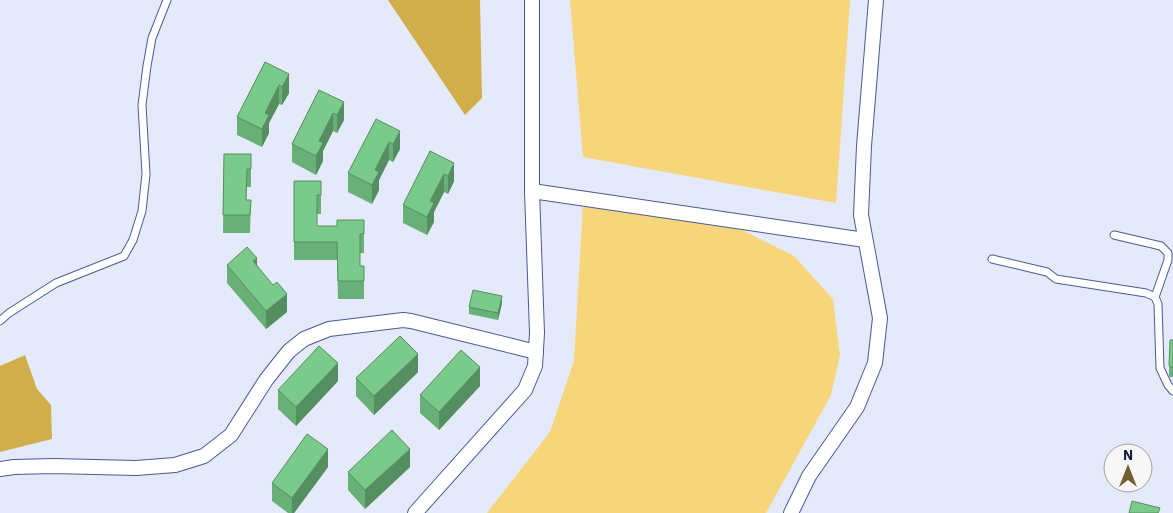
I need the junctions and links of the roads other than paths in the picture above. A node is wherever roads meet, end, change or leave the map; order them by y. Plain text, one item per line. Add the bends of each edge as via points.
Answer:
1 (168, 0) edge
2 (532, 0) edge
3 (876, 0) edge
4 (532, 191) junction
5 (1114, 235) dead end
6 (865, 240) junction
7 (992, 259) dead end
8 (1155, 297) junction
9 (0, 321) edge
10 (536, 352) junction
11 (1173, 391) edge
12 (0, 469) edge
13 (415, 513) edge
14 (791, 513) edge

1 - 9 lane via 152,38 147,66 142,106 146,174 142,211 134,240 124,256 56,283
2 - 4 street
3 - 6 street via 864,146 861,215
4 - 6 street
4 - 10 street
5 - 8 lane via 1161,246 1168,253
6 - 14 street via 880,318 875,363 857,407 809,476
7 - 8 lane via 1047,272 1056,279
8 - 11 lane via 1158,304 1160,368
10 - 12 street via 403,320 329,329 304,339 289,351 231,435 204,456 174,465 136,468 53,466
10 - 13 street via 535,366 525,390

